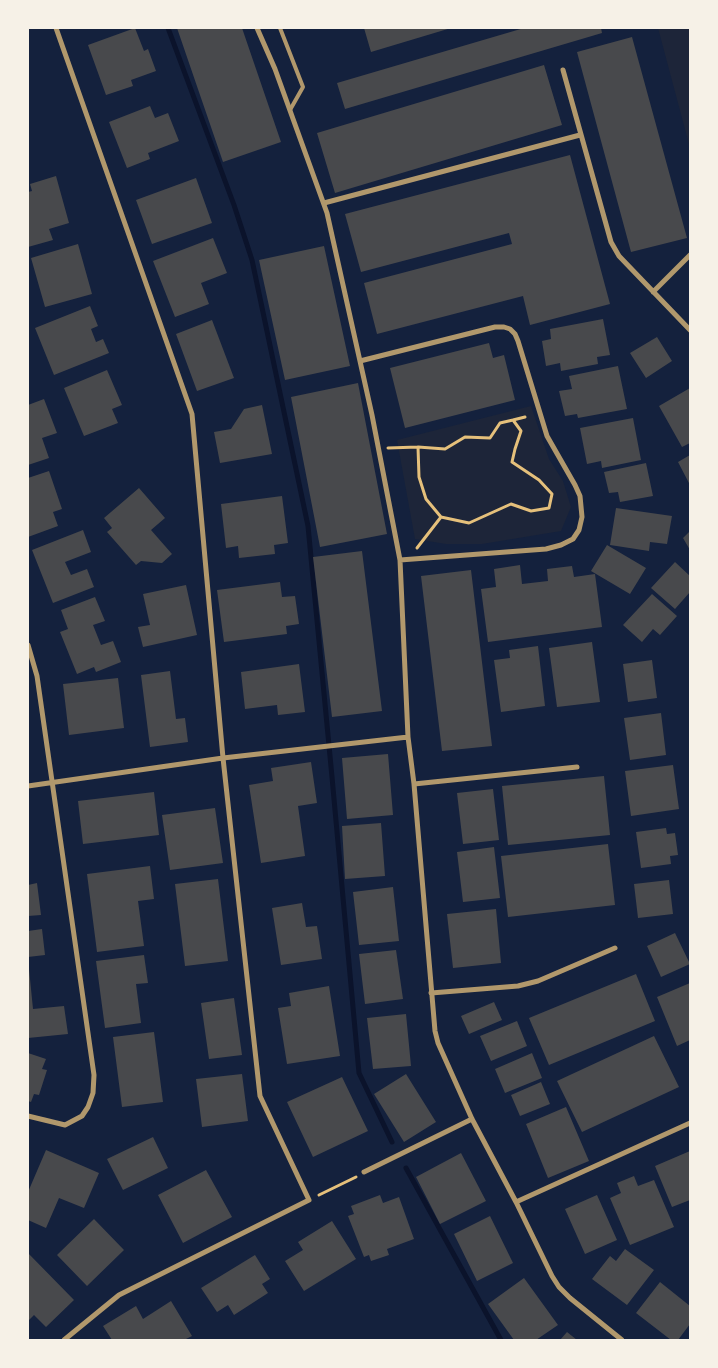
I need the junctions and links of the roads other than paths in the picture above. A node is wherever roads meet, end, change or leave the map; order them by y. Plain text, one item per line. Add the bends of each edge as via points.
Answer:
1 (56, 28) edge
2 (260, 28) edge
3 (280, 28) edge
4 (563, 70) dead end
5 (290, 110) junction
6 (580, 135) junction
7 (324, 203) junction
8 (690, 254) edge
9 (653, 292) junction
10 (690, 330) edge
11 (360, 361) junction
12 (400, 560) junction
13 (28, 645) edge
14 (408, 737) junction
15 (223, 758) junction
16 (577, 767) dead end
17 (52, 783) junction
18 (414, 784) junction
19 (28, 786) edge
20 (615, 948) dead end
21 (432, 993) junction
22 (28, 1116) edge
23 (472, 1119) junction
24 (690, 1123) edge
25 (364, 1172) road end
26 (516, 1202) junction
27 (64, 1340) edge
28 (622, 1340) edge

1 - 15 street via 192,414
2 - 5 street
3 - 5 lane via 303,87
4 - 6 street
5 - 7 street
6 - 7 street
6 - 9 street via 611,242 619,256
7 - 11 street
8 - 9 street
9 - 10 street
11 - 12 street
11 - 12 street via 496,327 510,329 518,341 547,436 580,496 582,518 579,530 573,539 561,545 546,549
12 - 14 street
13 - 17 street via 37,676
14 - 15 street
14 - 18 street
15 - 17 street
15 - 27 street via 260,1096 309,1200 119,1295
16 - 18 street
17 - 19 street
17 - 22 street via 94,1075 88,1107 82,1116 65,1125
18 - 21 street
20 - 21 street via 538,982
21 - 23 street via 438,1043
23 - 25 street
23 - 26 street
24 - 26 street
26 - 28 street via 559,1286

